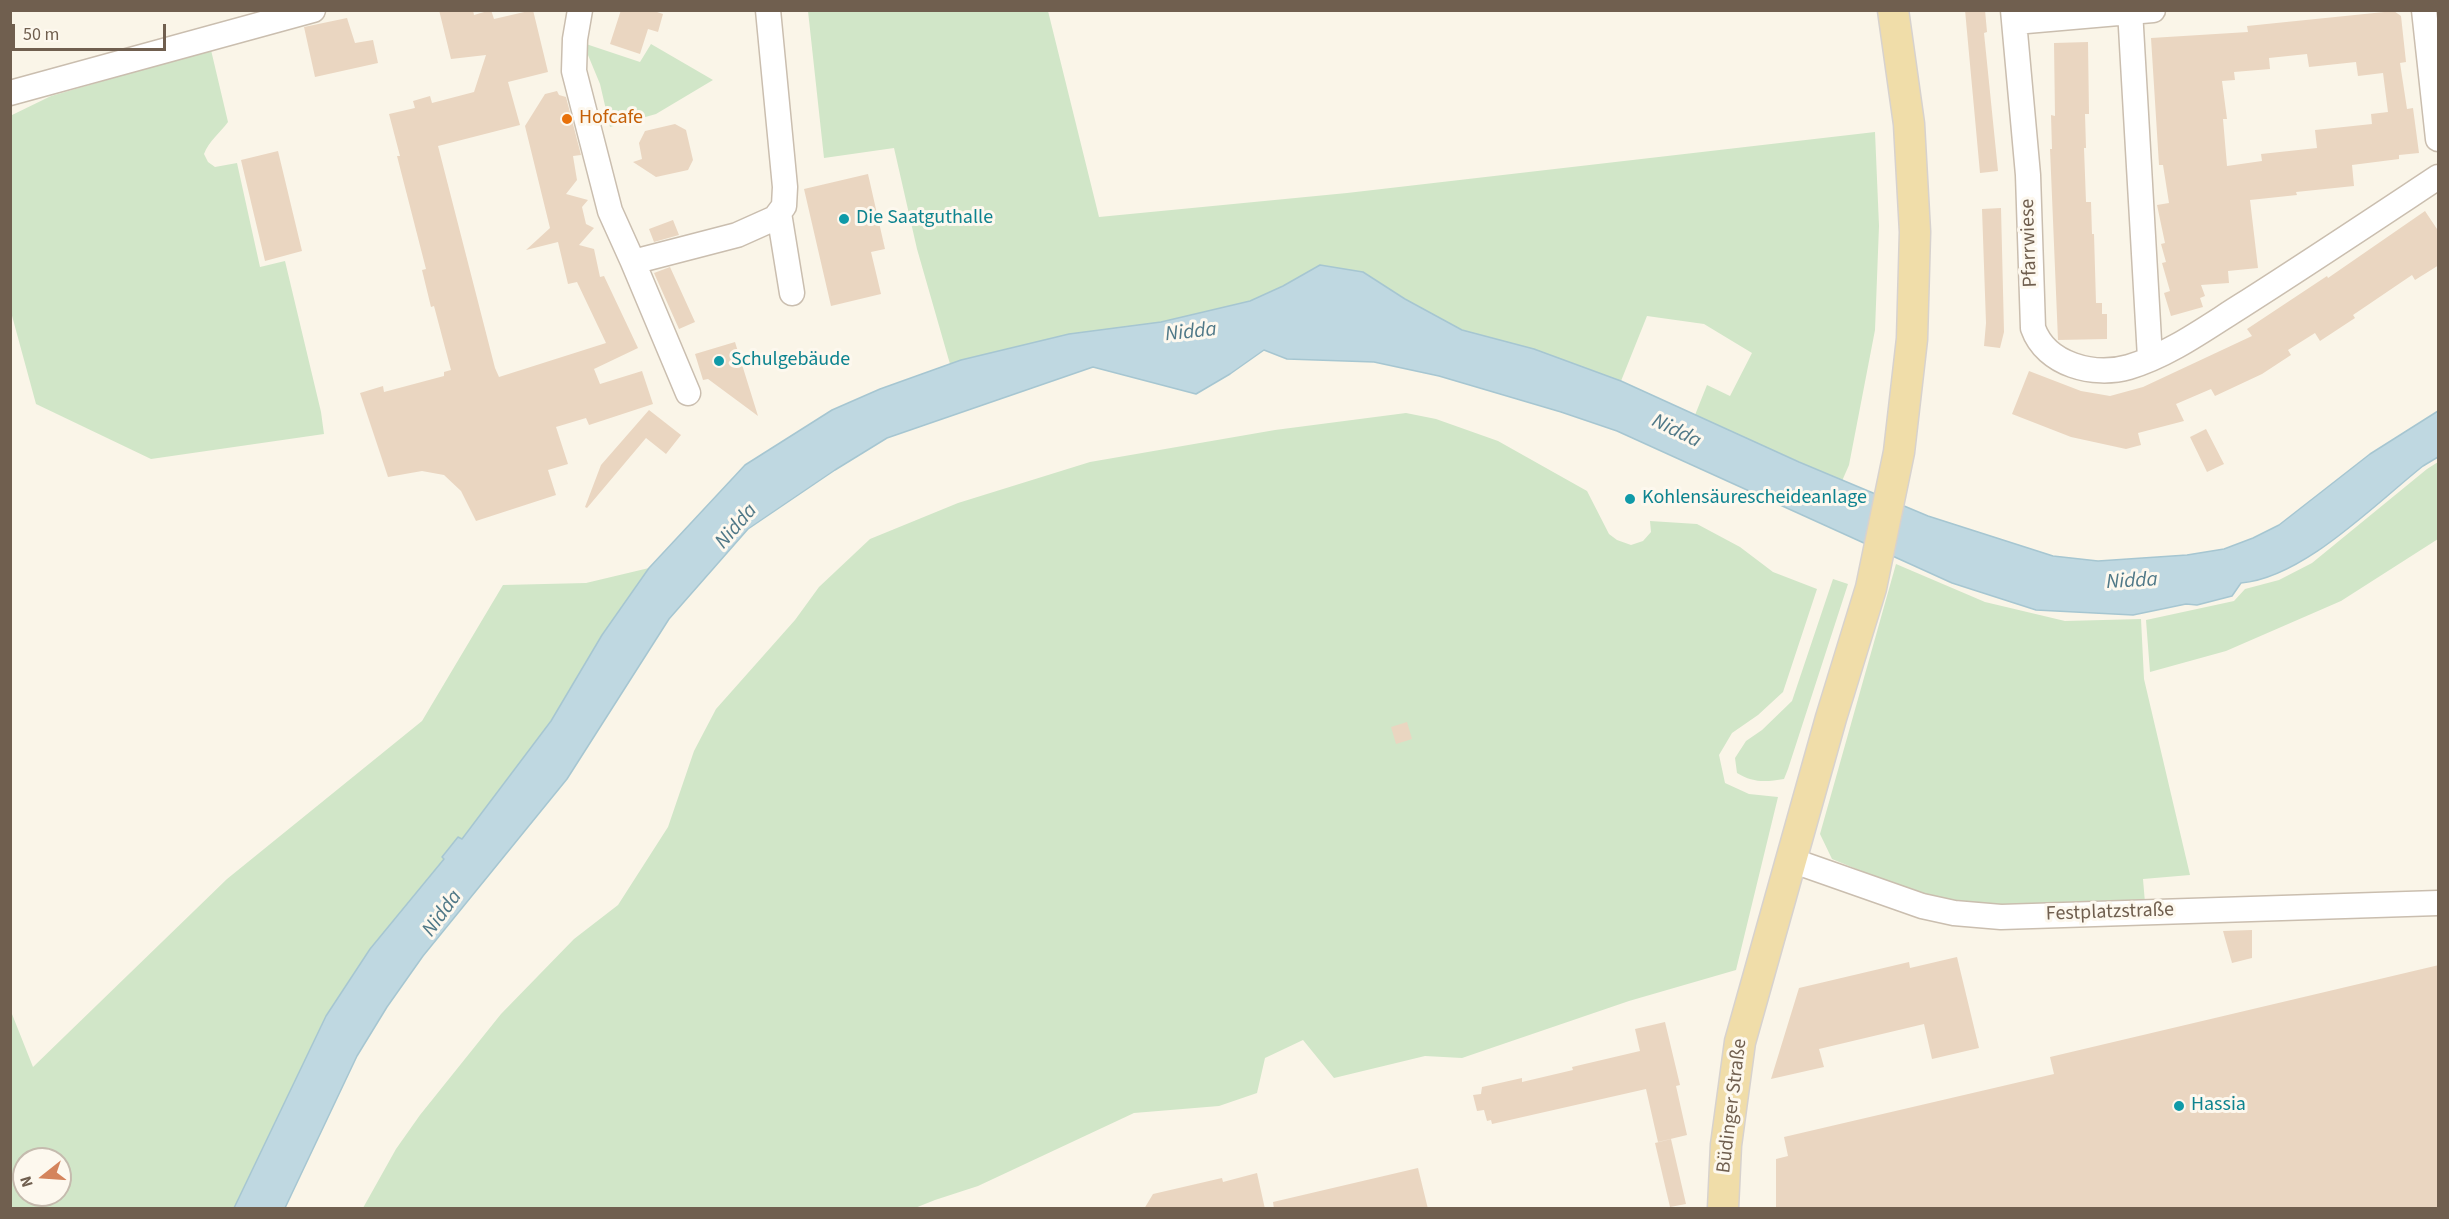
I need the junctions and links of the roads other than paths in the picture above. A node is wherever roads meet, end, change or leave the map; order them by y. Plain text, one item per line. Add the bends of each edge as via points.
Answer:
1 (313, 10) edge
2 (580, 10) edge
3 (768, 10) edge
4 (1893, 10) edge
5 (2424, 10) edge
6 (2138, 11) edge
7 (2014, 16) edge
8 (10, 93) edge
9 (2439, 139) edge
10 (2439, 177) edge
11 (779, 213) junction
12 (633, 262) junction
13 (792, 293) dead end
14 (2150, 358) junction
15 (688, 393) dead end
16 (1791, 860) junction
17 (2439, 903) edge
18 (1723, 1209) edge

1 - 8 street
2 - 12 street via 574,71 610,211
3 - 11 street via 785,187 784,206
4 - 16 main road, Büdinger Straße via 1909,124 1915,232 1912,339 1899,452 1865,608
5 - 9 street
6 - 7 street, Pfarrwiese
6 - 14 street, Pfarrwiese
7 - 14 street, Pfarrwiese via 2028,175 2032,328 2036,338 2054,356 2069,364 2090,369 2127,367
10 - 14 street, Pfarrwiese via 2212,324
11 - 12 street via 737,235
11 - 13 street
12 - 15 street
16 - 17 street, Festplatzstraße via 1922,906 1976,915
16 - 18 main road, Büdinger Straße via 1748,1005 1733,1083

